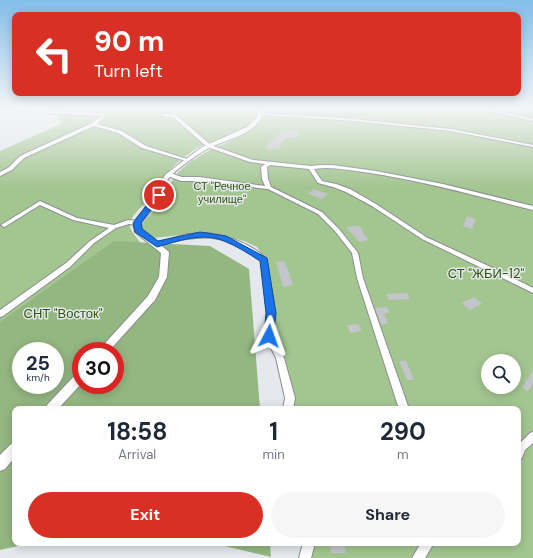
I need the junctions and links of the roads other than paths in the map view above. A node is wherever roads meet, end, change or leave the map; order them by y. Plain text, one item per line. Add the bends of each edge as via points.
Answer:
1 (70, 135) edge
2 (125, 135) edge
3 (196, 135) edge
4 (238, 135) edge
5 (477, 135) edge
6 (208, 146) junction
7 (533, 146) edge
8 (188, 160) junction
9 (269, 163) junction
10 (311, 168) junction
11 (0, 174) edge
12 (170, 175) junction
13 (269, 188) junction
14 (533, 208) edge
15 (137, 223) junction
16 (4, 225) dead end
17 (114, 227) junction
18 (157, 244) junction
19 (533, 291) edge
20 (0, 314) edge
21 (111, 342) edge
22 (72, 386) edge
23 (54, 406) edge
24 (289, 406) edge
25 (403, 406) edge
26 (533, 436) edge
27 (521, 449) edge
28 (12, 451) edge
29 (0, 465) edge
30 (308, 546) edge
31 (426, 546) edge
32 (305, 558) edge
33 (418, 558) edge

1 - 11 street via 22,157
2 - 8 street via 144,147
3 - 6 street
4 - 6 street
5 - 7 street
6 - 8 street
6 - 9 street via 252,161
8 - 12 street
9 - 10 street
9 - 13 street via 264,167
10 - 14 street via 332,166 386,172
10 - 19 street via 320,182 349,190 423,237 489,267
12 - 13 street via 182,179
12 - 15 street via 159,195
13 - 25 street via 320,212 355,253 360,278
15 - 17 street via 128,222
15 - 18 street via 138,230
16 - 17 street via 40,203 75,219
17 - 20 street via 92,242 68,265
18 - 21 street via 165,252 163,277 152,298
18 - 24 street via 200,235 226,238 264,260 271,313 269,336 280,358 290,398
22 - 23 street
26 - 27 street
28 - 29 street
30 - 32 street
31 - 33 street

